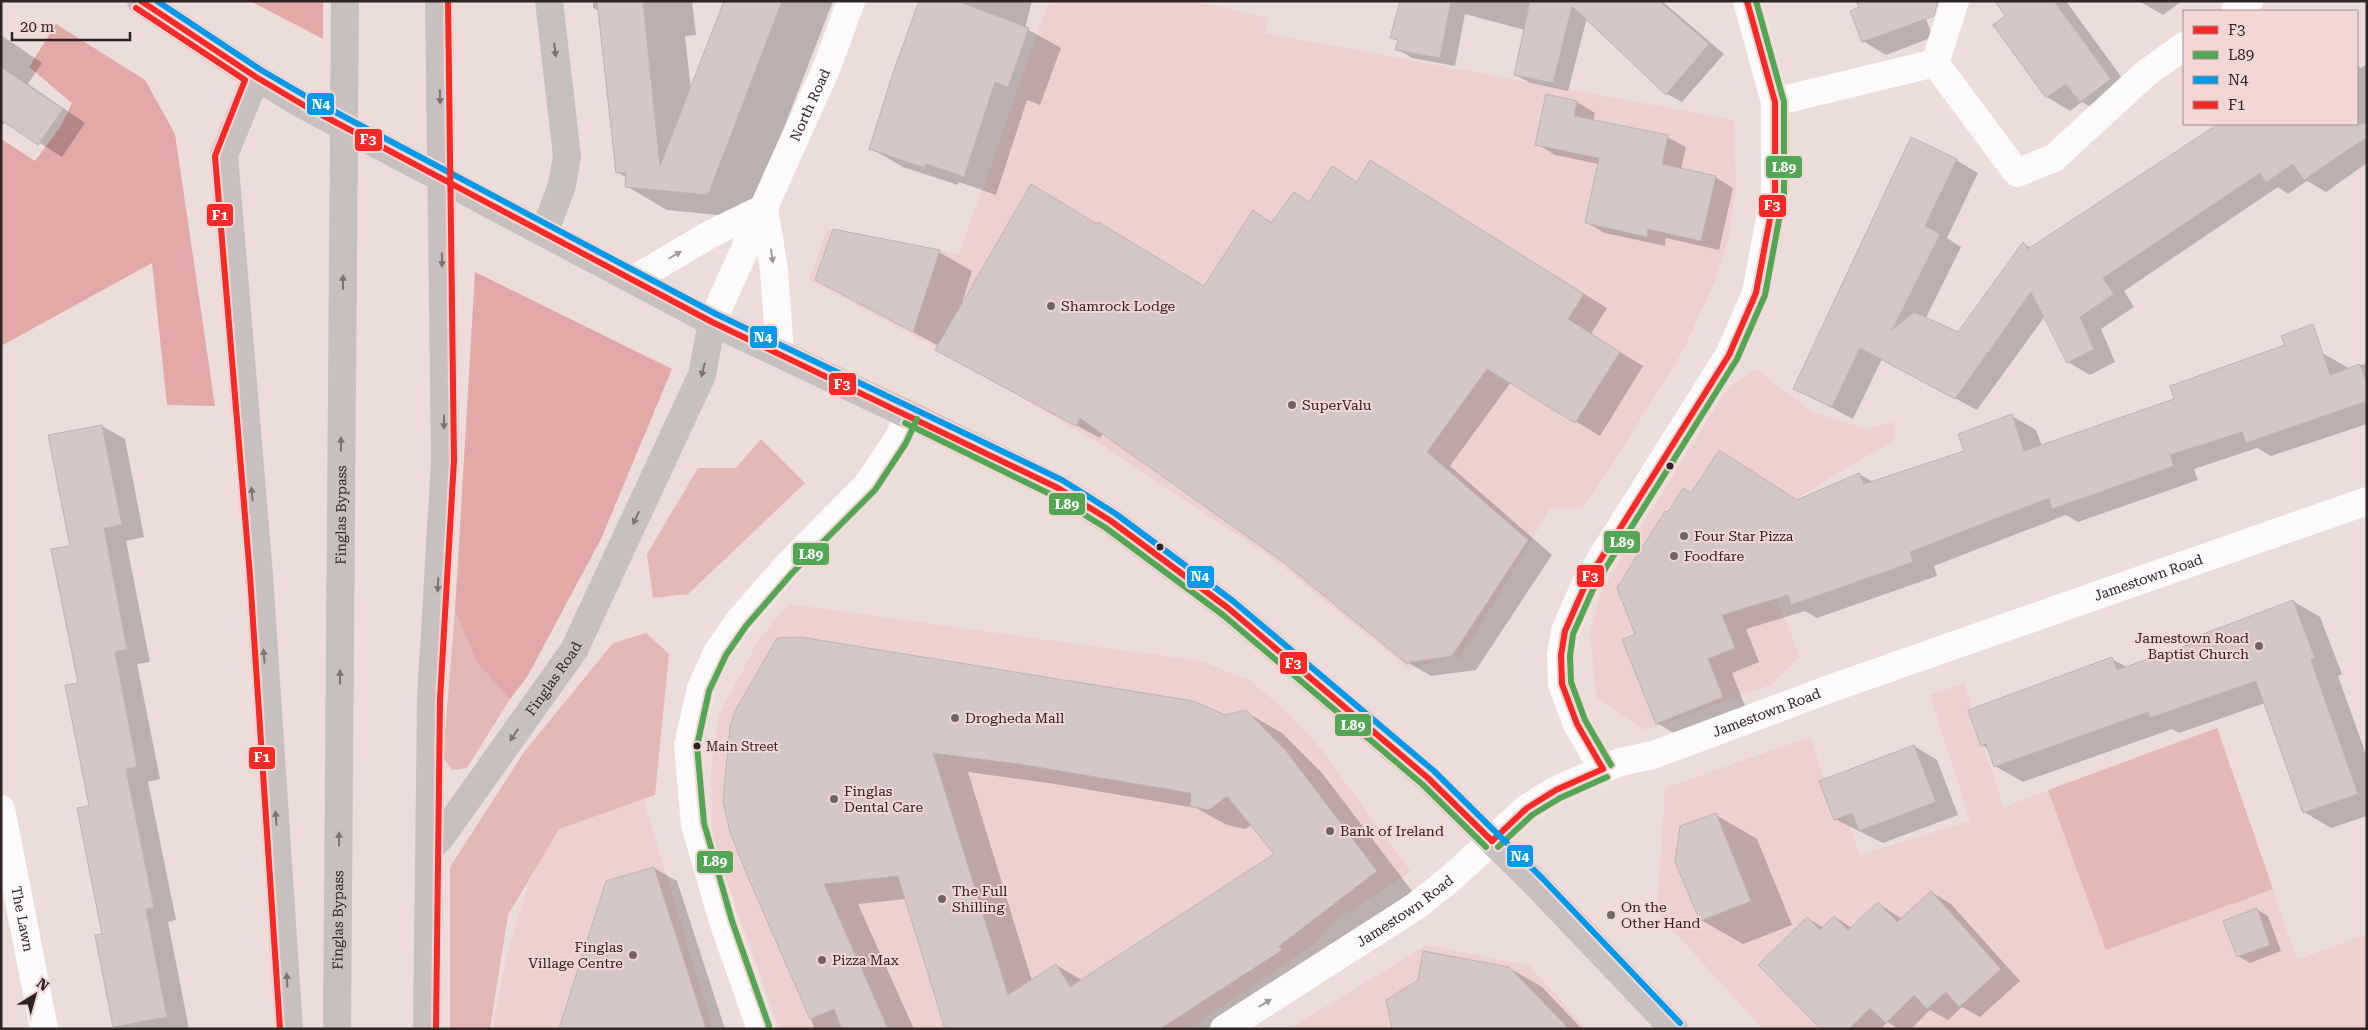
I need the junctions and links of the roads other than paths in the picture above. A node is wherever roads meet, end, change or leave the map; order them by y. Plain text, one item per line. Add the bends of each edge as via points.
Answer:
1 (141, 1) edge
2 (345, 1) edge
3 (440, 1) edge
4 (549, 1) edge
5 (851, 1) edge
6 (1747, 1) edge
7 (1955, 1) edge
8 (2249, 1) edge
9 (2236, 10) edge
10 (2183, 47) edge
11 (1935, 63) junction
12 (256, 77) junction
13 (1775, 102) junction
14 (764, 208) junction
15 (544, 233) junction
16 (633, 280) junction
17 (712, 322) junction
18 (780, 354) junction
19 (910, 415) junction
20 (2367, 501) edge
21 (1603, 769) junction
22 (1, 809) edge
23 (1492, 841) junction
24 (430, 848) junction
25 (44, 1029) edge
26 (289, 1029) edge
27 (337, 1029) edge
28 (428, 1029) edge
29 (760, 1029) edge
30 (1224, 1029) edge
31 (1674, 1029) edge

1 - 12 main road
27 -> 2 main road, Finglas Bypass
3 -> 24 main road via 444,460 431,700
4 -> 15 main road via 567,156 562,186
5 - 14 street, North Road via 827,67
6 - 13 street
7 - 11 street
8 - 9 street
10 - 11 street via 2145,74 2054,158 2017,173
11 - 13 street
12 - 15 main road
26 -> 12 main road via 259,575 224,155
13 - 21 street via 1775,192 1756,293 1729,355 1587,581 1565,631 1562,684 1577,724
16 -> 14 street via 709,235
14 - 17 street, North Road
14 -> 18 street via 774,270
15 - 16 main road
16 - 17 main road
17 - 18 main road
17 -> 24 main road, Finglas Road via 702,375 574,650
18 - 19 main road
19 - 23 main road via 1058,488 1119,527 1228,608 1428,778
19 - 29 street via 868,484 787,566 739,621 718,651 702,688 688,745 695,825
20 - 21 street, Jamestown Road via 1832,688 1653,755
21 - 23 street, Jamestown Road via 1556,790 1527,808
22 - 25 street, The Lawn
30 -> 23 street, Jamestown Road via 1416,906
23 - 31 main road
24 - 28 main road

